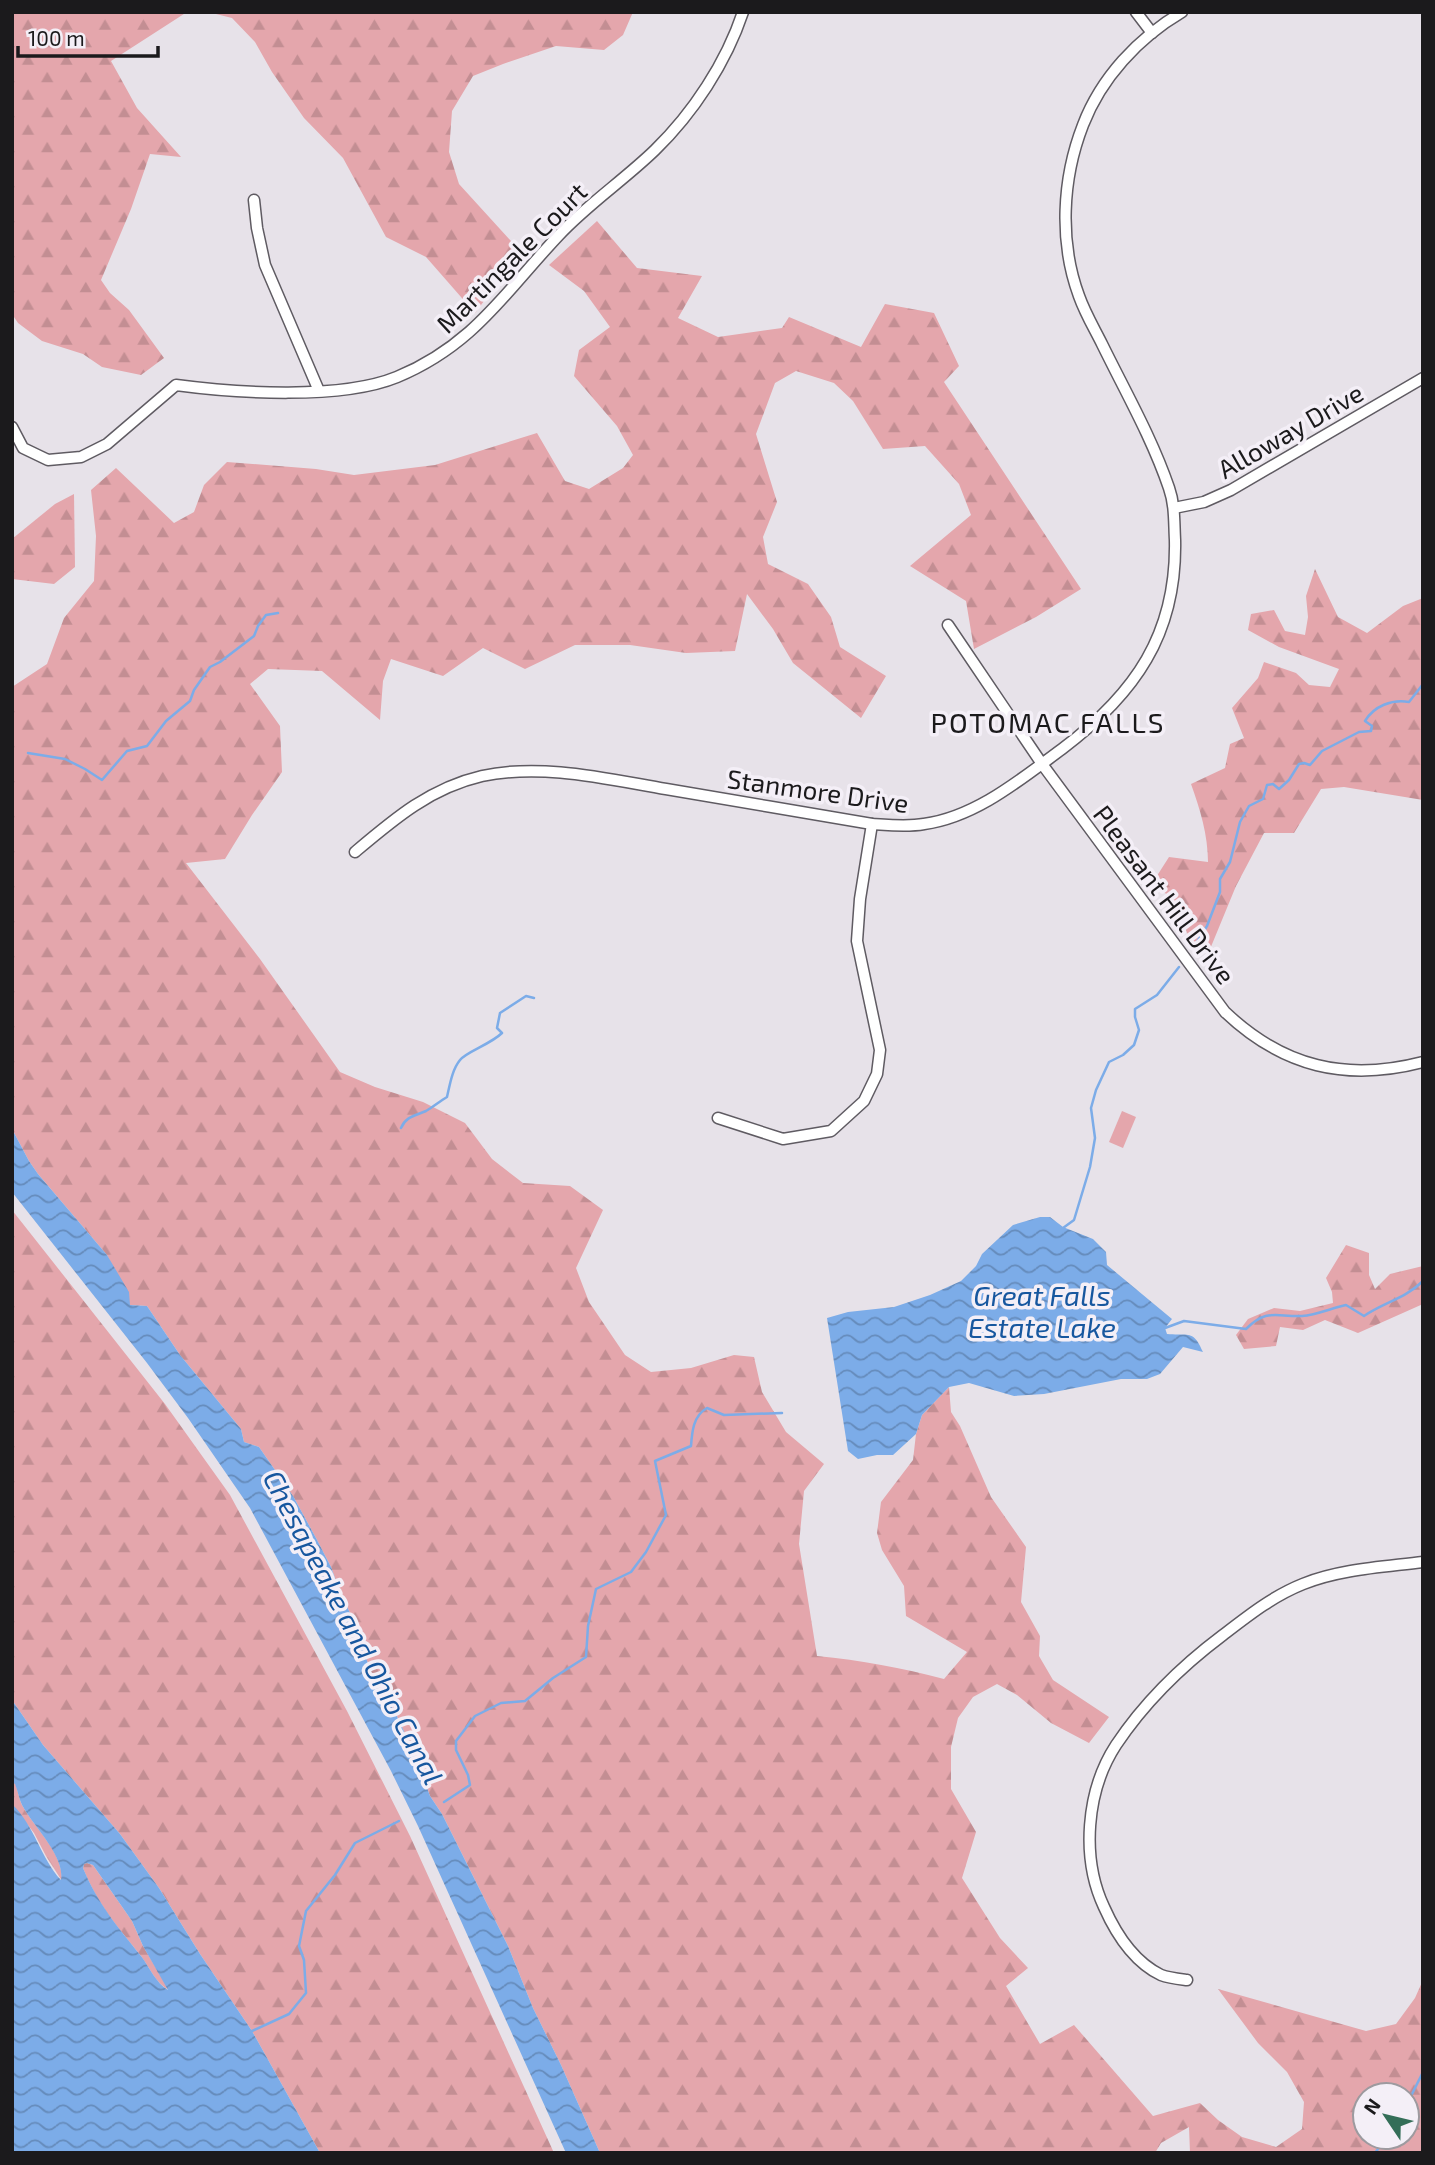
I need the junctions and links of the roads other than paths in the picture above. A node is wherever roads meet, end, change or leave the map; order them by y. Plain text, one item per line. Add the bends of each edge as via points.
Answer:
1 (743, 12) edge
2 (1136, 12) edge
3 (1182, 12) edge
4 (1152, 33) junction
5 (254, 200) dead end
6 (1423, 378) edge
7 (319, 391) junction
8 (12, 427) edge
9 (1174, 508) junction
10 (948, 625) dead end
11 (1042, 764) junction
12 (872, 824) junction
13 (355, 852) dead end
14 (1423, 1062) edge
15 (718, 1118) dead end
16 (1423, 1562) edge
17 (1187, 1980) dead end

1 - 7 street, Martingale Court via 726,53 679,123 561,233 462,340 396,378 360,388
2 - 4 street
3 - 4 street, Stanmore Drive
4 - 9 street, Stanmore Drive via 1111,74 1087,115 1074,149 1066,195 1067,250 1079,299 1154,451
5 - 7 street via 265,265
6 - 9 street, Alloway Drive via 1231,490
7 - 8 street, Martingale Court via 176,385 107,444 81,457 48,460 23,448
9 - 11 street, Stanmore Drive via 1175,570 1167,612 1153,649 1113,707
10 - 11 street, Pleasant Hill Drive
11 - 12 street, Stanmore Drive via 952,818 908,826
11 - 14 street, Pleasant Hill Drive via 1225,1012 1242,1028 1269,1047 1323,1068 1382,1071
12 - 13 street, Stanmore Drive via 544,771 507,772 452,785 412,806
12 - 15 street via 857,941 880,1050 877,1074 864,1101 831,1130 783,1139
16 - 17 street via 1325,1576 1268,1601 1194,1657 1141,1712 1115,1747 1100,1778 1091,1815 1091,1859 1100,1899 1114,1928 1139,1960 1162,1975

